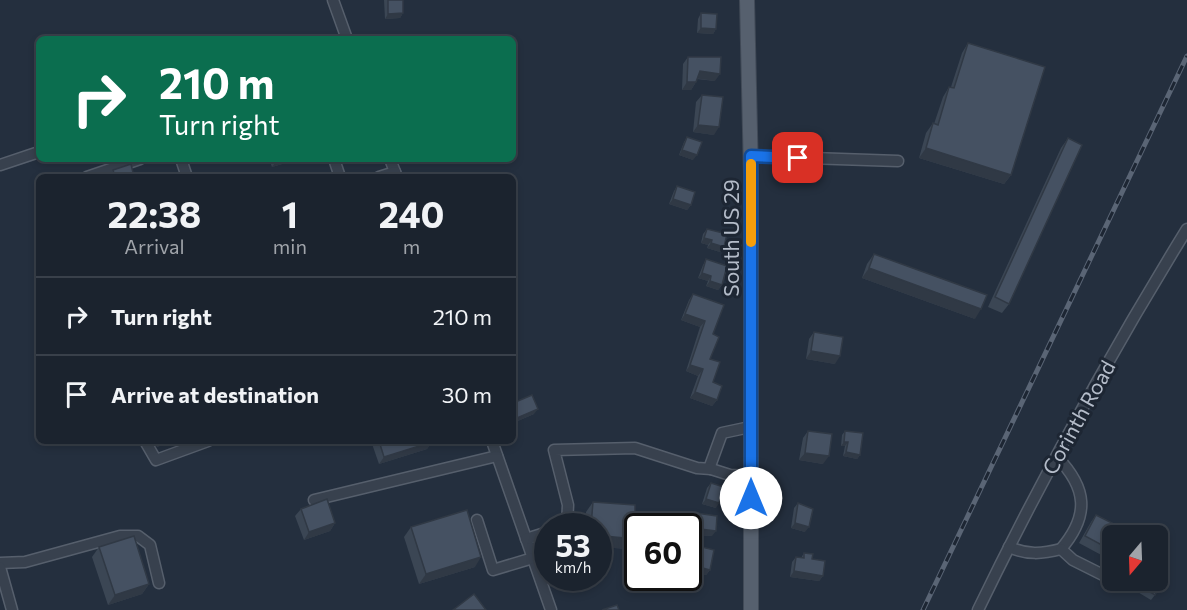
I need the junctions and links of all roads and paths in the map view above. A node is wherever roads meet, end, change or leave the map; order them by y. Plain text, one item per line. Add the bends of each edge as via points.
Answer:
1 (333, 0) edge
2 (747, 0) edge
3 (346, 36) edge
4 (36, 153) edge
5 (751, 156) junction
6 (898, 161) dead end
7 (131, 162) edge
8 (0, 165) edge
9 (96, 174) edge
10 (1187, 229) edge
11 (750, 427) junction
12 (147, 444) edge
13 (200, 444) edge
14 (493, 444) edge
15 (497, 456) junction
16 (1057, 457) junction
17 (711, 469) junction
18 (751, 476) junction
19 (314, 500) dead end
20 (568, 513) edge
21 (477, 520) dead end
22 (534, 536) edge
23 (526, 539) junction
24 (1008, 548) junction
25 (1061, 549) junction
26 (533, 558) junction
27 (0, 565) edge
28 (1102, 574) edge
29 (159, 583) dead end
30 (12, 610) edge
31 (550, 610) edge
32 (751, 610) edge
33 (978, 610) edge

1 - 3 street
2 - 5 main road, South US 29
4 - 8 street
5 - 6 street
5 - 11 main road, South US 29
7 - 9 street
10 - 16 street, Corinth Road via 1134,315
11 - 17 street via 722,433
11 - 18 main road, South US 29
12 - 13 street via 156,460
14 - 15 street
15 - 19 street
15 - 23 street
16 - 24 street, Corinth Road
16 - 25 street via 1068,468 1082,500 1079,523
17 - 18 street
17 - 20 street via 635,448 554,450
18 - 32 main road, South US 29
21 - 26 street via 493,570
22 - 23 street
23 - 26 street
24 - 25 street via 1037,554
24 - 33 street, Corinth Road
25 - 28 street via 1073,560
26 - 31 street
27 - 29 street via 120,536 138,536 150,545
27 - 30 street

